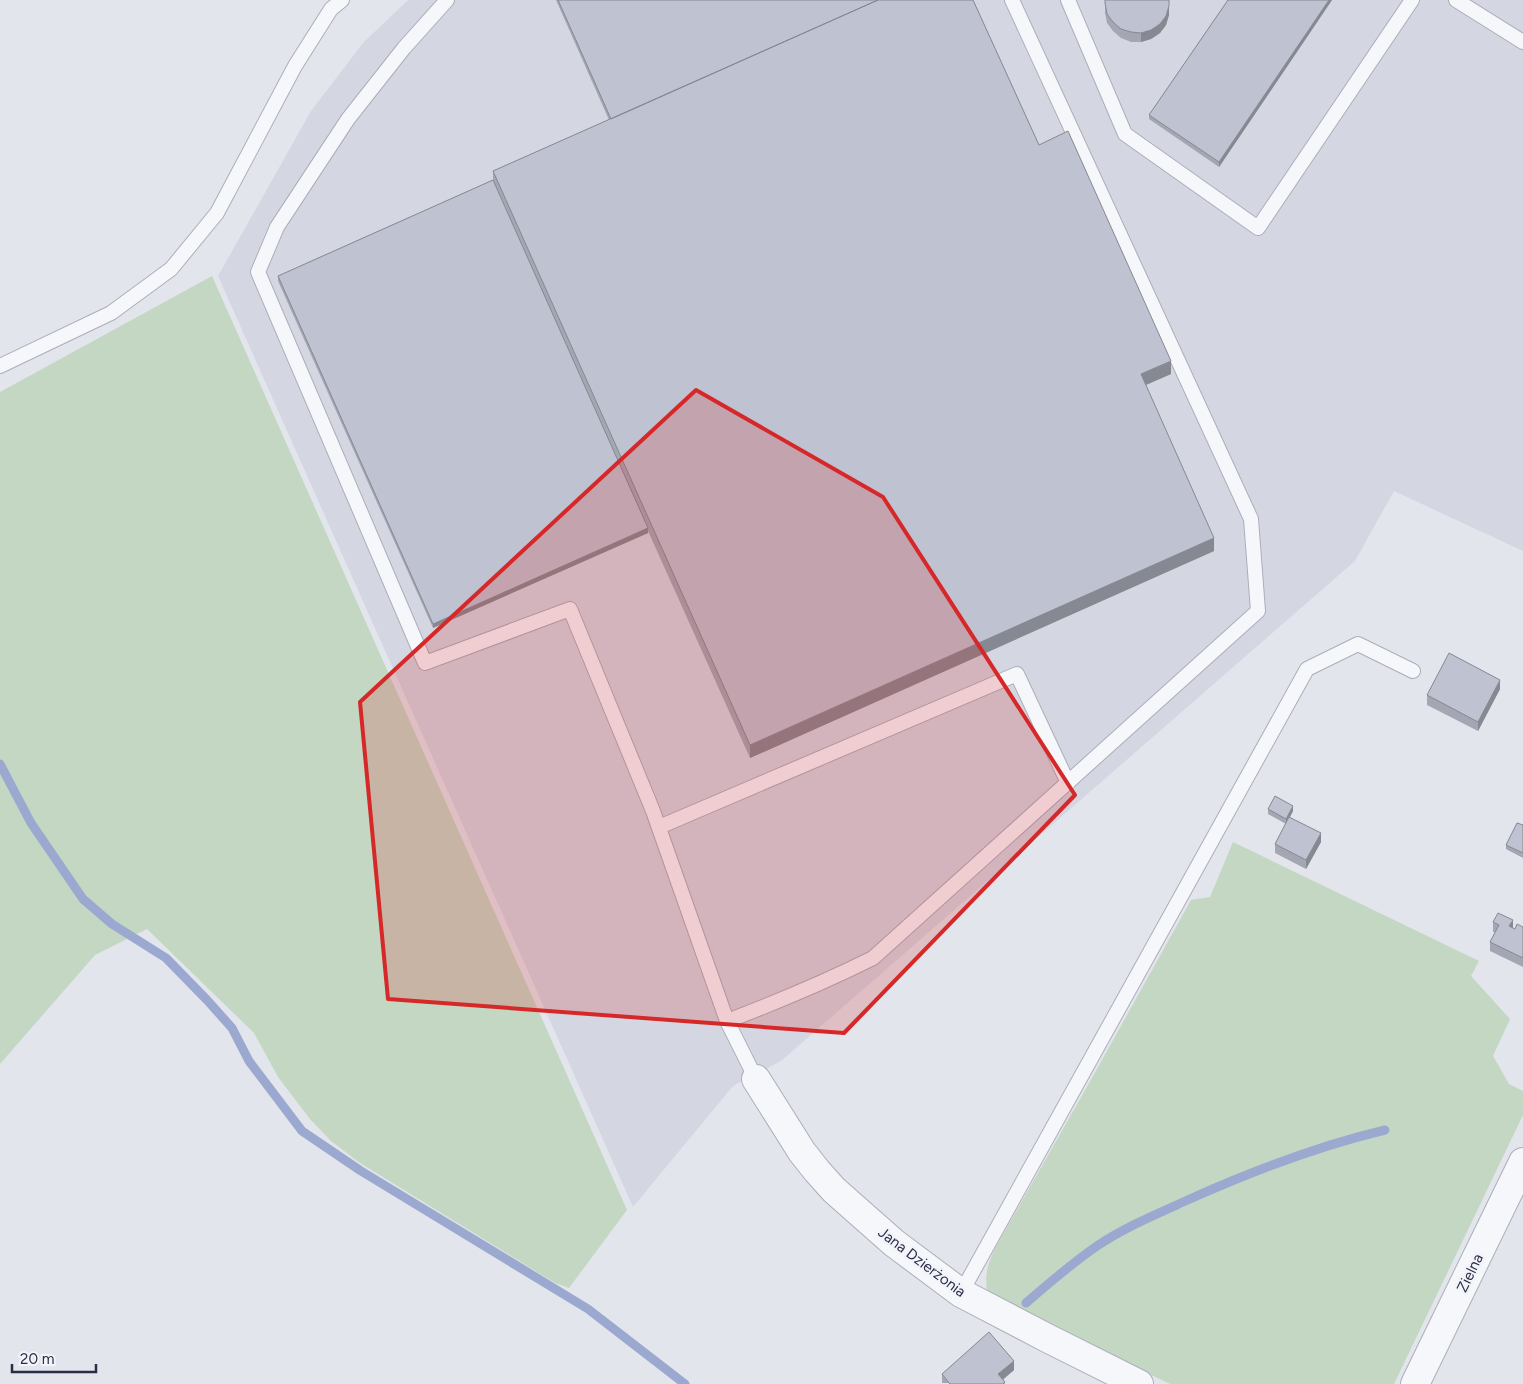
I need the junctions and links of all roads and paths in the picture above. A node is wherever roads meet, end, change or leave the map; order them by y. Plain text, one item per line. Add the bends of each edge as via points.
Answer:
1 (342, 0) edge
2 (447, 0) edge
3 (1012, 0) edge
4 (1068, 0) edge
5 (1412, 0) edge
6 (1456, 0) edge
7 (1523, 42) edge
8 (0, 366) edge
9 (1413, 671) dead end
10 (1068, 783) junction
11 (659, 827) junction
12 (727, 1021) junction
13 (756, 1079) joint
14 (1523, 1162) edge
15 (961, 1293) junction
16 (1139, 1384) edge
17 (1416, 1384) edge

1 - 8 lane via 331,9 295,66 217,213 171,268 110,313
2 - 11 lane via 348,119 277,227 258,272 425,663 570,609
3 - 10 lane via 1251,519 1258,612
4 - 5 lane via 1125,134 1258,228
6 - 7 lane
9 - 15 lane via 1358,644 1307,669
10 - 11 lane via 1017,674
10 - 12 lane via 873,958 782,1001
11 - 12 lane
12 - 13 lane
13 - 15 street, Jana Dzierżonia via 802,1152 834,1190 894,1243
14 - 17 street, Zielna
15 - 16 street, Jana Dzierżonia

